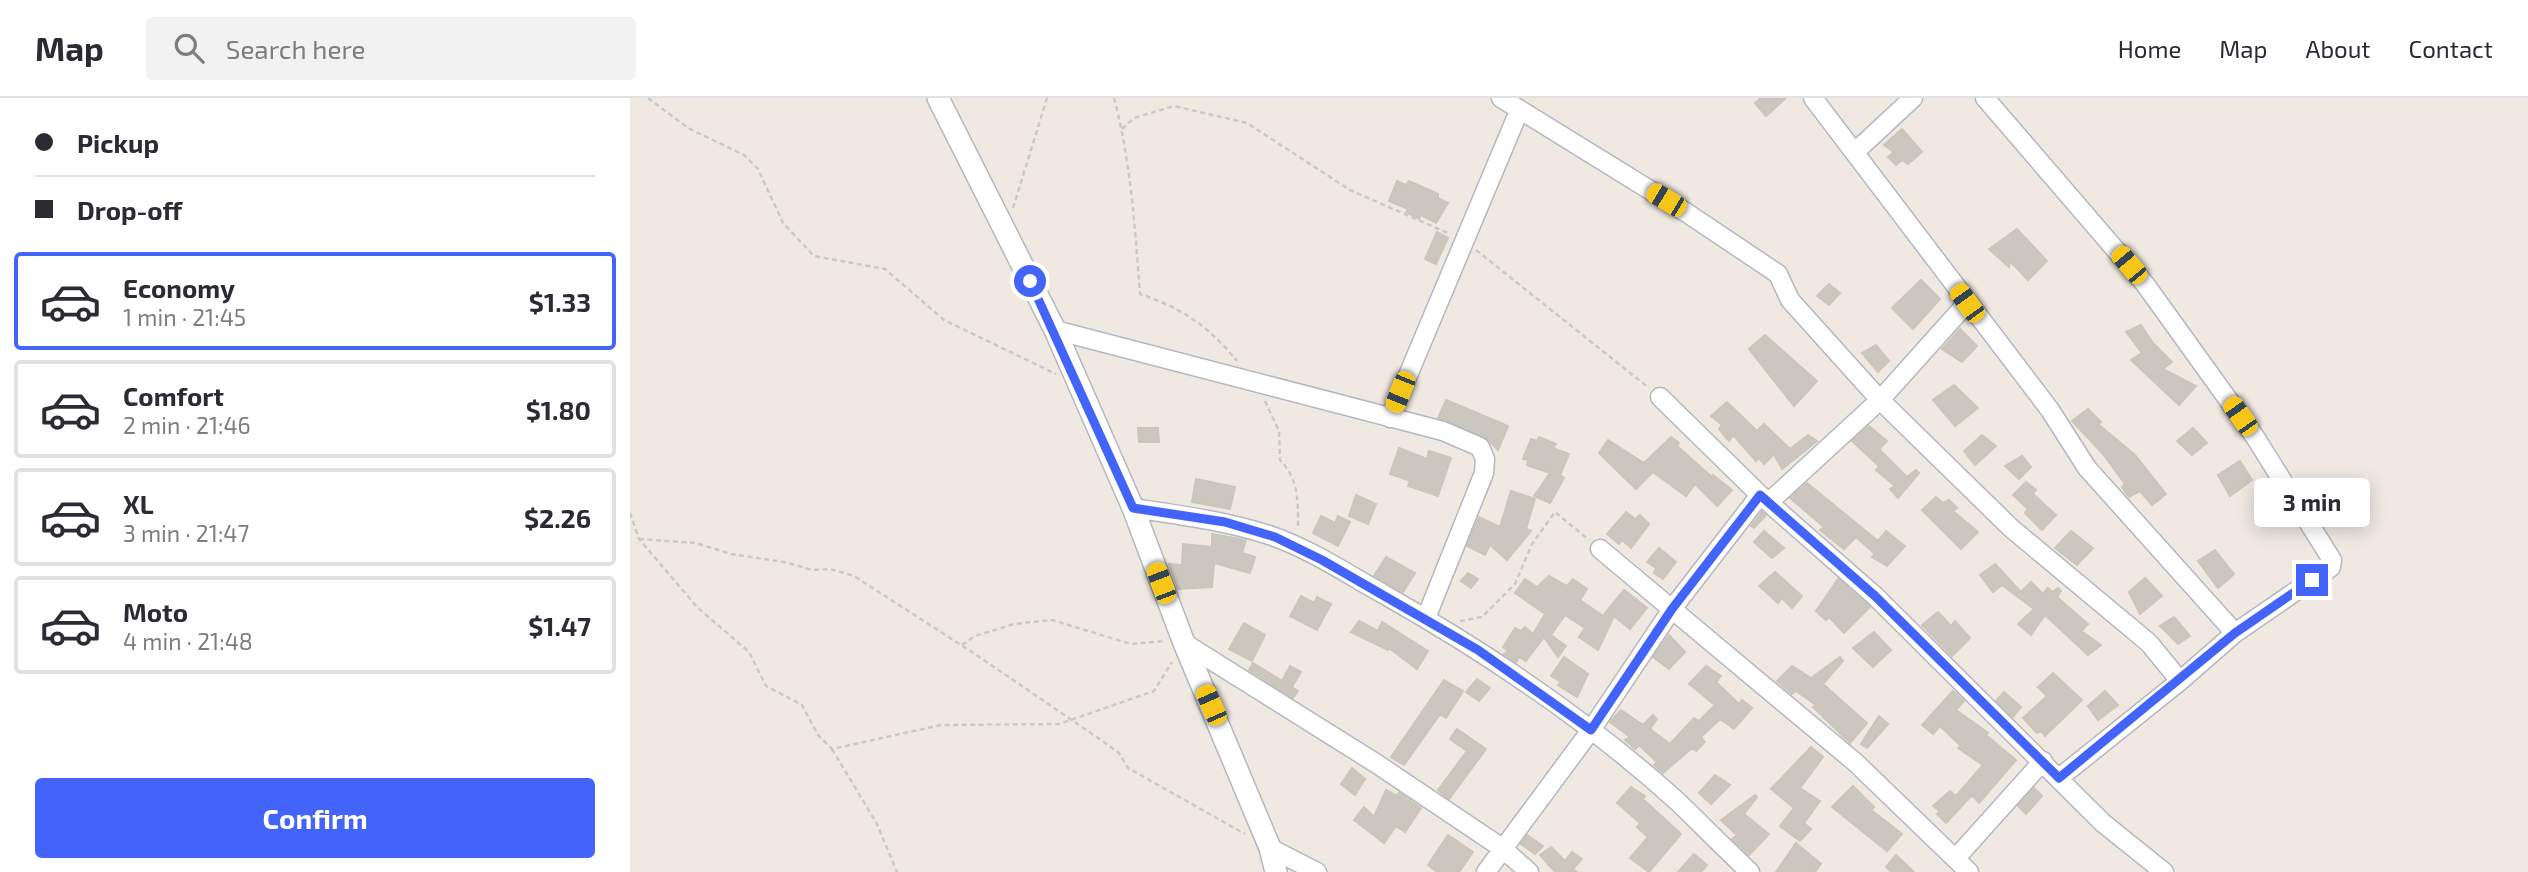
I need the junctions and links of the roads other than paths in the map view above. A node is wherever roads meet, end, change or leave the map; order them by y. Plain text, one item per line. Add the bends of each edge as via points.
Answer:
1 (938, 98) edge
2 (1502, 98) edge
3 (1813, 98) edge
4 (1913, 98) edge
5 (1985, 98) edge
6 (1519, 110) junction
7 (1855, 152) junction
8 (1967, 303) junction
9 (1055, 330) junction
10 (1660, 397) road end
11 (1880, 400) junction
12 (1390, 418) junction
13 (1765, 498) junction
14 (1133, 508) junction
15 (1600, 549) road end
16 (1672, 609) junction
17 (1426, 618) junction
18 (2235, 633) junction
19 (1182, 638) junction
20 (2180, 681) junction
21 (1591, 730) junction
22 (2043, 761) junction
23 (2059, 778) junction
24 (1270, 848) junction
25 (1502, 848) junction
26 (1956, 858) junction
27 (1276, 872) edge
28 (1317, 872) edge
29 (1486, 872) edge
30 (1529, 872) edge
31 (1750, 872) edge
32 (1969, 872) edge
33 (2164, 872) edge

1 - 9 street
2 - 6 street
3 - 7 street
4 - 7 street
5 - 18 street via 2145,284 2329,551 2331,567
6 - 11 street via 1778,274 1790,300
6 - 12 street
7 - 8 street
8 - 11 street
8 - 18 street via 2050,410 2087,468
9 - 12 street
9 - 14 street
10 - 13 street
11 - 13 street
11 - 20 street via 2011,528 2149,643
12 - 17 street via 1443,431 1480,447 1485,459 1480,486
13 - 16 street
13 - 22 street via 1875,596
14 - 17 street via 1225,522 1275,537
14 - 19 street
15 - 16 street
16 - 21 street
16 - 26 street via 1856,764
17 - 21 street
18 - 20 street
19 - 24 street
19 - 25 street
20 - 23 street
21 - 25 street
21 - 31 street via 1677,802
22 - 23 street
22 - 26 street
23 - 33 street via 2103,823
24 - 27 street
24 - 28 street
25 - 29 street
25 - 30 street
26 - 32 street

